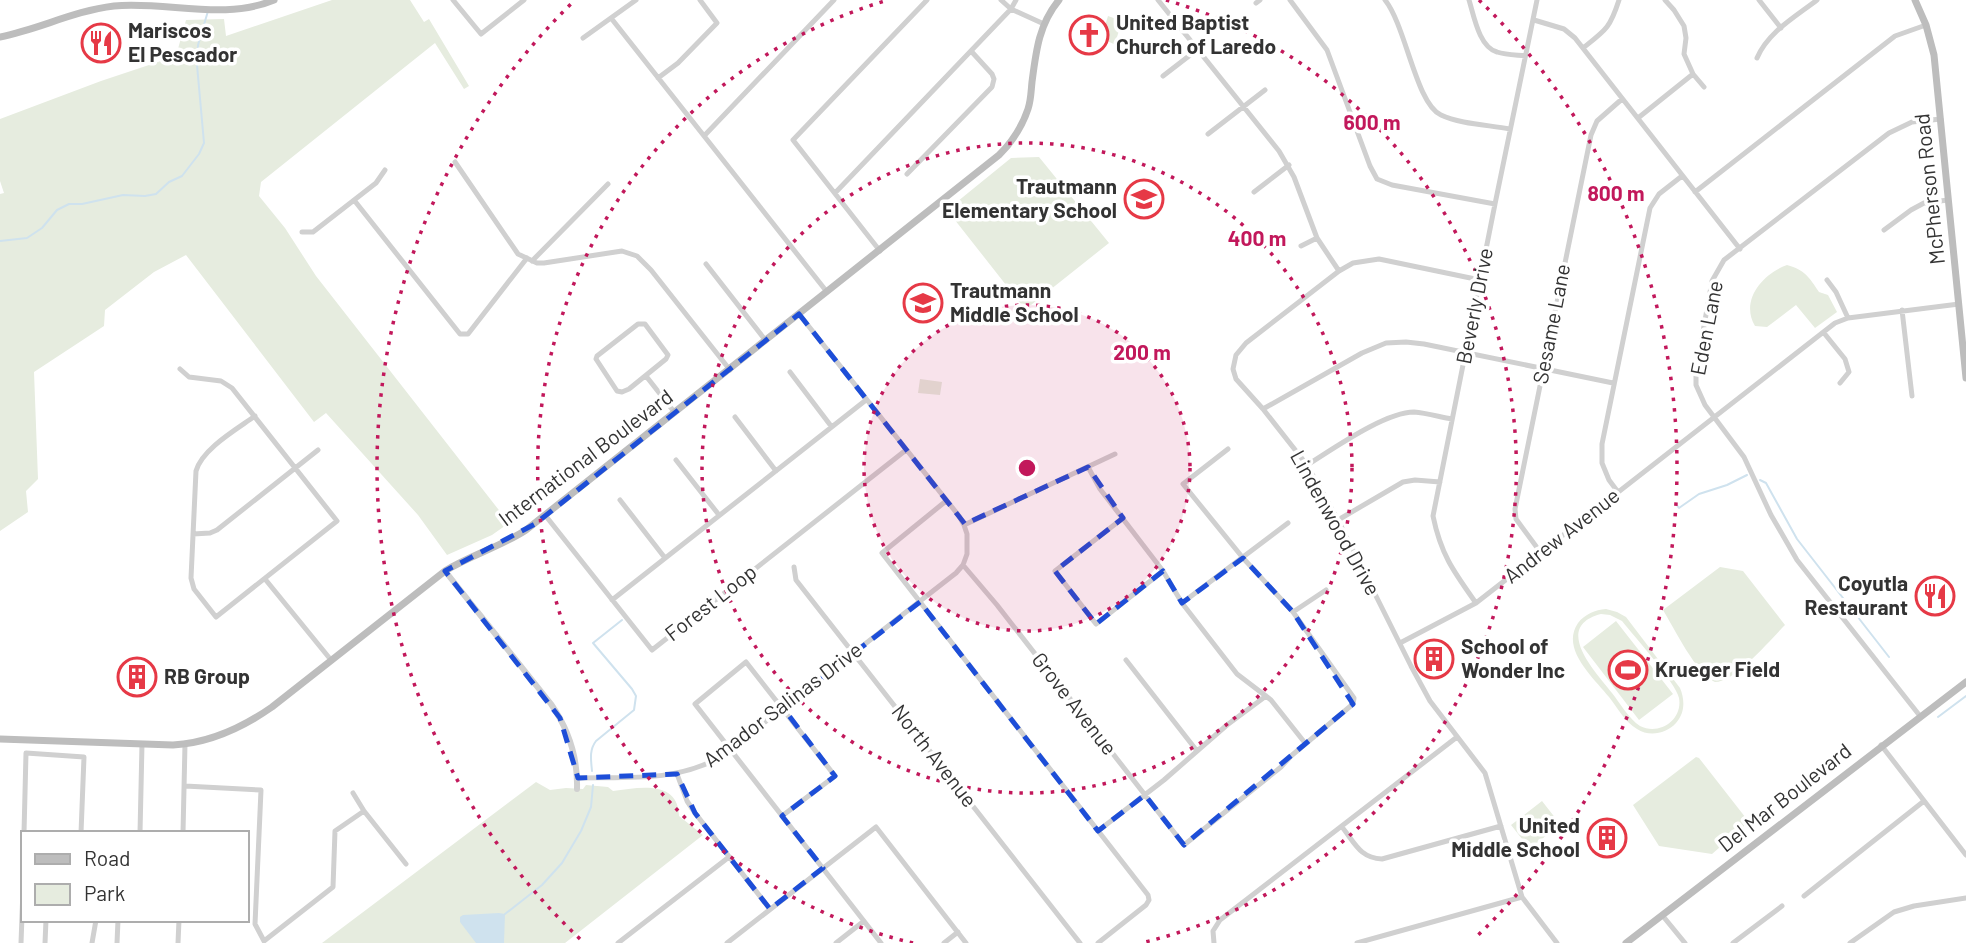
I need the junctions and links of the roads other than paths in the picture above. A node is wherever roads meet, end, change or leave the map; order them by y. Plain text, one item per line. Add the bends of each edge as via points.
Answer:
1 (274, 0) edge
2 (453, 0) edge
3 (636, 0) edge
4 (700, 0) edge
5 (834, 0) edge
6 (927, 0) edge
7 (1001, 0) edge
8 (1016, 0) edge
9 (1059, 0) edge
10 (1158, 0) edge
11 (1290, 0) edge
12 (1385, 0) edge
13 (1469, 0) edge
14 (1537, 0) edge
15 (1619, 0) edge
16 (1665, 0) edge
17 (1759, 0) edge
18 (1817, 0) edge
19 (1915, 0) edge
20 (522, 1) edge
21 (176, 3) edge
22 (1011, 9) junction
23 (611, 19) junction
24 (1534, 20) junction
25 (1044, 24) junction
26 (1926, 25) junction
27 (1781, 28) junction
28 (0, 37) edge
29 (583, 38) dead end
30 (1583, 48) junction
31 (1198, 49) junction
32 (971, 51) junction
33 (1525, 56) junction
34 (1756, 58) dead end
35 (1693, 74) junction
36 (1163, 76) dead end
37 (658, 78) junction
38 (1704, 87) dead end
39 (1265, 90) dead end
40 (1622, 99) junction
41 (1244, 107) junction
42 (1638, 118) junction
43 (1941, 119) junction
44 (1510, 129) junction
45 (1209, 134) dead end
46 (704, 136) junction
47 (455, 162) dead end
48 (1289, 165) junction
49 (385, 170) dead end
50 (907, 174) dead end
51 (1682, 176) junction
52 (608, 184) dead end
53 (1254, 192) dead end
54 (1695, 192) junction
55 (835, 193) junction
56 (354, 200) junction
57 (1948, 200) junction
58 (1494, 204) junction
59 (1884, 230) dead end
60 (302, 232) dead end
61 (1317, 238) junction
62 (1301, 246) dead end
63 (1740, 249) junction
64 (880, 251) junction
65 (530, 260) junction
66 (706, 264) dead end
67 (1339, 271) junction
68 (1480, 280) junction
69 (1827, 280) dead end
70 (827, 292) junction
71 (1959, 304) junction
72 (1902, 310) junction
73 (799, 314) junction
74 (1848, 317) junction
75 (1824, 333) junction
76 (766, 341) junction
77 (1466, 352) junction
78 (180, 369) dead end
79 (1543, 369) junction
80 (730, 370) junction
81 (790, 372) dead end
82 (646, 376) junction
83 (1966, 378) edge
84 (1614, 383) junction
85 (1840, 383) dead end
86 (1912, 396) dead end
87 (866, 400) junction
88 (1263, 409) junction
89 (675, 413) junction
90 (255, 416) junction
91 (735, 417) dead end
92 (1715, 417) junction
93 (1452, 419) junction
94 (831, 426) junction
95 (1228, 449) dead end
96 (318, 450) dead end
97 (906, 450) junction
98 (1115, 454) dead end
99 (676, 460) dead end
100 (1307, 465) junction
101 (1088, 467) junction
102 (297, 468) junction
103 (776, 471) junction
104 (1440, 482) junction
105 (1618, 492) junction
106 (620, 500) dead end
107 (946, 500) junction
108 (545, 515) junction
109 (719, 515) junction
110 (1123, 518) junction
111 (1338, 520) junction
112 (1288, 523) dead end
113 (964, 525) junction
114 (193, 534) junction
115 (1541, 553) junction
116 (665, 558) junction
117 (1243, 558) junction
118 (963, 565) junction
119 (794, 567) dead end
120 (445, 571) junction
121 (1163, 571) junction
122 (265, 579) junction
123 (1326, 590) dead end
124 (612, 600) junction
125 (920, 602) junction
126 (1182, 603) junction
127 (1476, 603) junction
128 (1293, 612) junction
129 (1400, 643) junction
130 (853, 653) junction
131 (331, 660) junction
132 (1126, 660) dead end
133 (1966, 682) edge
134 (1266, 696) junction
135 (783, 708) junction
136 (1920, 716) junction
137 (1457, 737) junction
138 (0, 739) edge
139 (1305, 743) junction
140 (142, 744) junction
141 (185, 744) junction
142 (1881, 745) junction
143 (730, 750) junction
144 (1197, 751) junction
145 (677, 774) junction
146 (578, 778) junction
147 (184, 786) junction
148 (578, 789) dead end
149 (353, 793) dead end
150 (1145, 795) junction
151 (1924, 801) junction
152 (364, 811) junction
153 (782, 816) junction
154 (1501, 825) junction
155 (1342, 827) junction
156 (24, 831) edge
157 (81, 831) edge
158 (139, 831) edge
159 (183, 831) edge
160 (1098, 831) junction
161 (1966, 855) edge
162 (729, 857) junction
163 (406, 864) dead end
164 (823, 868) junction
165 (1804, 896) dead end
166 (1522, 897) junction
167 (1966, 898) edge
168 (1782, 906) dead end
169 (770, 909) junction
170 (1662, 915) junction
171 (864, 921) junction
172 (22, 922) edge
173 (46, 922) edge
174 (96, 922) edge
175 (118, 922) edge
176 (179, 922) edge
177 (958, 932) junction
178 (262, 942) edge
179 (21, 943) edge
180 (45, 943) edge
181 (92, 943) edge
182 (117, 943) edge
183 (178, 943) edge
184 (618, 943) edge
185 (727, 943) edge
186 (836, 943) edge
187 (881, 943) edge
188 (944, 943) edge
189 (966, 943) edge
190 (1080, 943) edge
191 (1098, 943) edge
192 (1214, 943) edge
193 (1357, 943) edge
194 (1557, 943) edge
195 (1626, 943) edge
196 (1685, 943) edge
197 (1733, 943) edge
198 (1850, 943) edge

1 - 21 main road via 247,9
2 - 20 street via 481,34
3 - 23 street
4 - 37 street via 717,23
5 - 46 street
6 - 55 street via 793,139
7 - 22 street
8 - 22 street
9 - 25 main road, International Boulevard
10 - 31 street
11 - 58 street via 1327,50 1377,179
12 - 44 street via 1398,23 1424,98 1434,112
13 - 33 street via 1488,48
14 - 24 street, Beverly Drive
15 - 30 street via 1612,22
16 - 35 street via 1684,26 1684,54
17 - 27 street
18 - 27 street
19 - 26 main road, McPherson Road
21 - 28 main road via 97,8
22 - 25 street
22 - 32 street
23 - 29 street
23 - 37 street
24 - 30 street via 1564,29
24 - 33 street, Beverly Drive
25 - 64 main road, International Boulevard via 1036,48 1029,107 1008,145
26 - 43 main road, McPherson Road
26 - 54 street via 1895,36
27 - 34 street
30 - 40 street
31 - 36 street
31 - 41 street
32 - 50 street via 992,74 992,87
32 - 55 street
33 - 44 street, Beverly Drive
35 - 38 street
35 - 42 street
37 - 46 street
39 - 41 street
40 - 42 street
40 - 79 street, Sesame Lane via 1597,121 1591,135
41 - 45 street
41 - 48 street
42 - 51 street
43 - 57 main road, McPherson Road
43 - 63 street, Eden Lane via 1912,122 1889,133
44 - 58 street, Beverly Drive
46 - 70 street
47 - 65 street via 512,247
48 - 53 street
48 - 61 street
49 - 56 street
51 - 54 street
51 - 84 street via 1658,194 1650,208
52 - 65 street
54 - 63 street
55 - 64 street
56 - 60 street via 313,232
56 - 65 street via 460,334 468,334
57 - 59 street via 1924,203
57 - 71 main road, McPherson Road
58 - 68 street, Beverly Drive
61 - 62 street
61 - 67 street
63 - 92 street, Eden Lane via 1724,260 1712,281 1696,371 1696,385
64 - 70 main road, International Boulevard
65 - 80 street via 544,263 622,251 637,256
66 - 76 street
67 - 68 street, Lindenwood Drive via 1353,263 1379,259
67 - 88 street, Lindenwood Drive via 1236,355 1236,379
68 - 77 street, Beverly Drive
69 - 74 street
70 - 73 main road, International Boulevard
71 - 72 street
71 - 83 main road, McPherson Road
72 - 74 street
72 - 86 street
73 - 76 main road, International Boulevard
73 - 87 street
74 - 75 street, Andrew Avenue
75 - 85 street via 1845,359 1849,372
75 - 92 street, Andrew Avenue
76 - 80 main road, International Boulevard
77 - 79 street
77 - 88 street via 1386,342
77 - 93 street, Beverly Drive
78 - 90 street via 189,377 227,384
79 - 84 street
79 - 115 street, Sesame Lane via 1515,509 1516,519
80 - 89 main road, International Boulevard
81 - 94 street
82 - 82 street via 668,355 645,324 638,324 597,356 617,390 629,389
82 - 89 street
84 - 105 street via 1602,463
87 - 94 street
87 - 97 street
88 - 100 street, Lindenwood Drive
89 - 108 main road, International Boulevard
90 - 102 street
90 - 114 street via 198,463
91 - 103 street
92 - 105 street, Andrew Avenue
92 - 136 street, Eden Lane via 1744,457 1797,560
93 - 100 street via 1400,414
93 - 104 street, Beverly Drive
94 - 103 street
95 - 117 street via 1183,484
96 - 102 street
97 - 107 street
97 - 124 street, Forest Loop via 652,650
98 - 101 street
99 - 109 street
100 - 111 street, Lindenwood Drive
101 - 110 street
101 - 113 street
102 - 114 street via 217,530
102 - 122 street via 338,521
103 - 109 street
104 - 111 street via 1402,482
104 - 127 street, Beverly Drive via 1433,516 1438,539
105 - 115 street, Andrew Avenue
106 - 116 street
107 - 113 street
107 - 125 street via 883,553
108 - 120 main road, International Boulevard via 516,537
108 - 124 street, Forest Loop
109 - 116 street
110 - 121 street
110 - 121 street via 1055,571 1096,624
111 - 129 street, Lindenwood Drive
112 - 117 street
113 - 118 street via 967,554
114 - 122 street via 192,584 216,617
115 - 127 street, Andrew Avenue
116 - 124 street
117 - 126 street
117 - 128 street
118 - 125 street, Amador Salinas Drive
118 - 150 street, Grove Avenue
119 - 130 street, North Avenue via 796,580
120 - 131 main road, International Boulevard
120 - 146 street via 560,718 573,747
121 - 126 street
122 - 131 street
123 - 128 street
125 - 130 street, Amador Salinas Drive
125 - 160 street
126 - 134 street via 1237,674
127 - 129 street, Andrew Avenue
128 - 139 street via 1354,698 1353,704
129 - 137 street, Lindenwood Drive via 1430,701
130 - 135 street, Amador Salinas Drive
130 - 190 street, North Avenue
131 - 141 main road, International Boulevard via 243,726
132 - 144 street
133 - 136 main road, Del Mar Boulevard
134 - 139 street
134 - 144 street
135 - 143 street, Amador Salinas Drive
135 - 143 street via 746,662 695,704
135 - 153 street via 835,776
136 - 142 main road, Del Mar Boulevard
137 - 154 street, Lindenwood Drive via 1485,773
137 - 155 street
138 - 140 main road, International Boulevard
139 - 150 street, Grove Avenue via 1184,845
140 - 141 main road, International Boulevard
140 - 158 street
141 - 147 street
142 - 151 street
142 - 170 main road, Del Mar Boulevard
143 - 145 street, Amador Salinas Drive via 705,766
143 - 153 street
144 - 150 street
145 - 146 street, Amador Salinas Drive
145 - 162 street via 687,801
146 - 148 street
147 - 159 street
147 - 178 street via 261,790 255,924
149 - 152 street
150 - 160 street
151 - 161 street
151 - 165 street
152 - 163 street
152 - 178 street via 335,831 333,887
153 - 164 street
154 - 155 street via 1382,859 1364,855
154 - 166 street, Lindenwood Drive
155 - 192 street via 1220,920 1213,931
156 - 157 street via 26,753 84,757
160 - 191 street via 1149,900
162 - 169 street
162 - 184 street
164 - 169 street
164 - 171 street
164 - 177 street via 876,827
166 - 193 street
166 - 194 street, Lindenwood Drive
167 - 198 street via 1894,912
168 - 197 street
169 - 185 street
170 - 195 main road, Del Mar Boulevard
170 - 196 street
171 - 186 street
171 - 187 street
172 - 179 street
173 - 180 street
174 - 181 street
175 - 182 street
176 - 183 street
177 - 188 street
177 - 189 street

